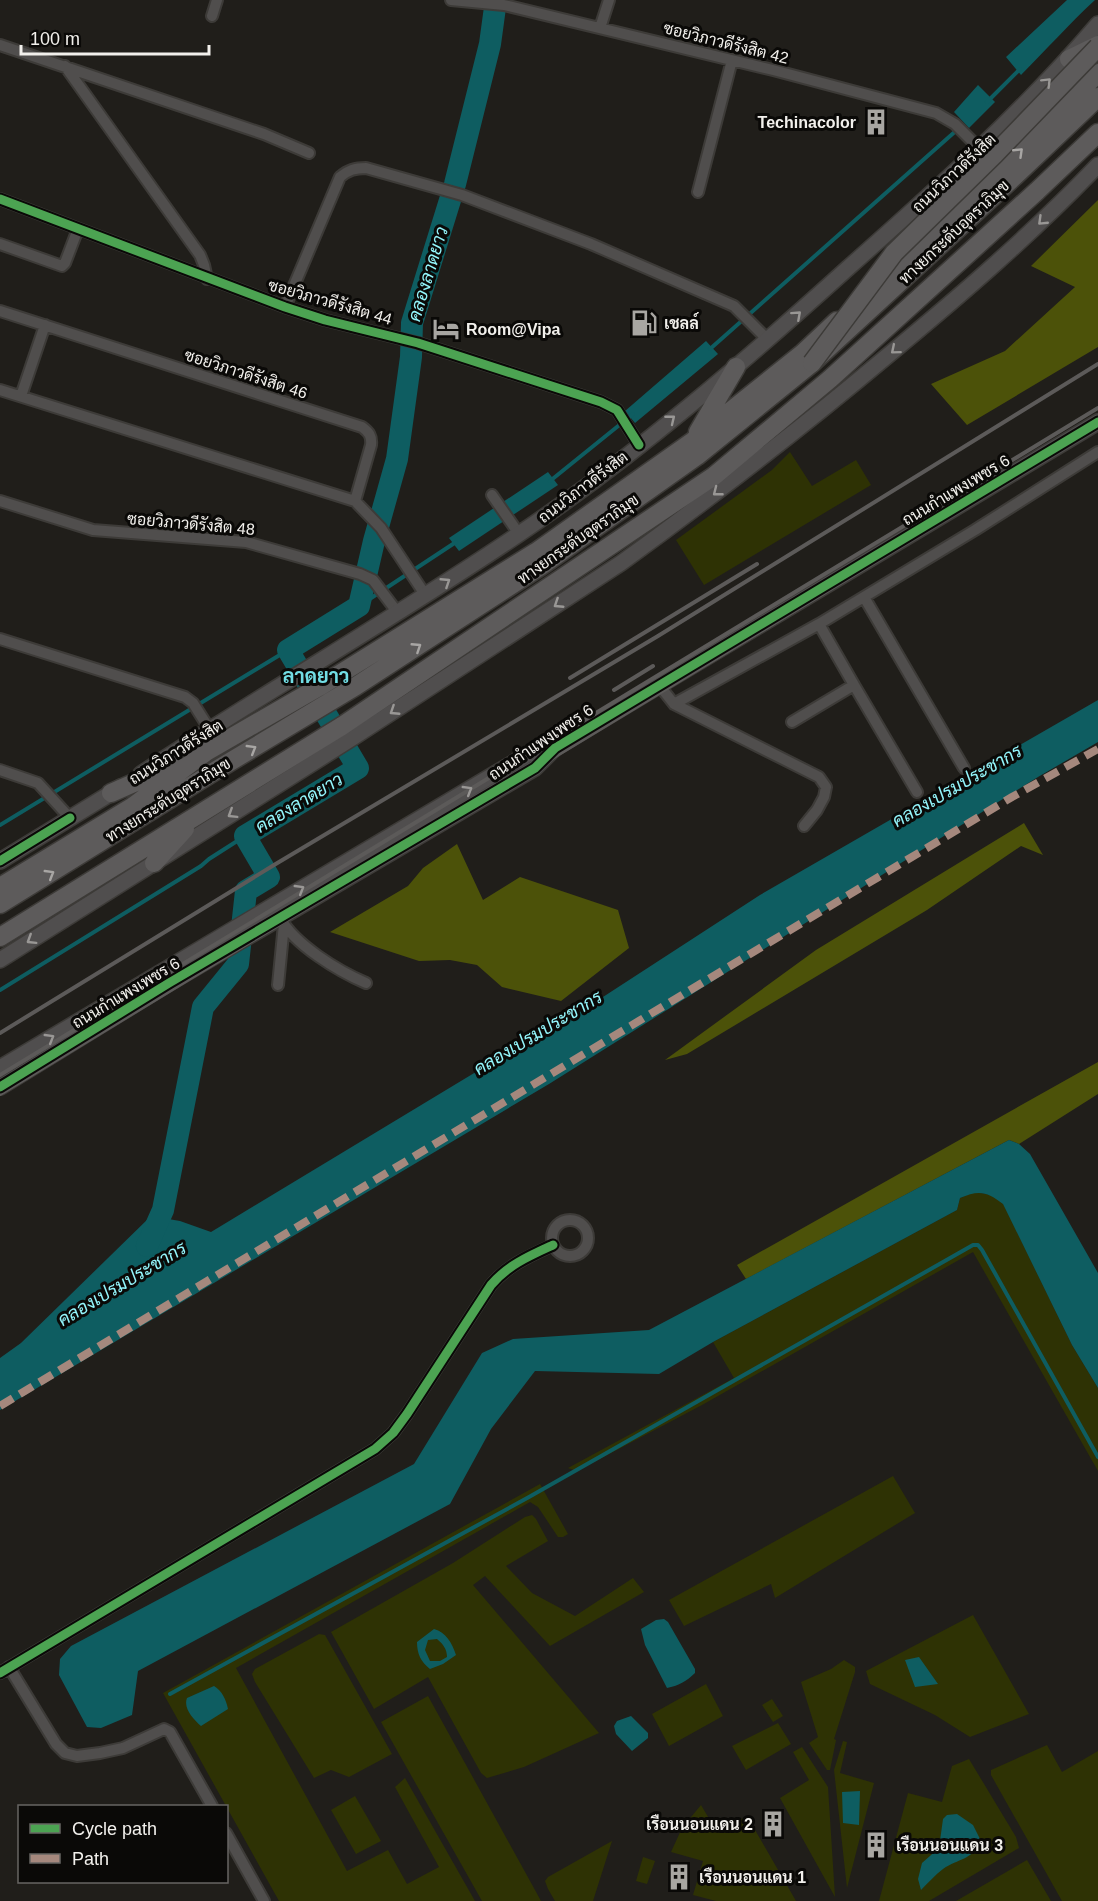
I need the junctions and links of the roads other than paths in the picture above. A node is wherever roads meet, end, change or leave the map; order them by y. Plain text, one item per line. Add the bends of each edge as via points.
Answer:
1 (218, 0) edge
2 (451, 0) edge
3 (609, 0) edge
4 (212, 15) dead end
5 (1098, 24) edge
6 (600, 27) junction
7 (0, 45) edge
8 (1098, 46) edge
9 (1069, 59) junction
10 (732, 60) junction
11 (65, 66) junction
12 (1098, 73) edge
13 (1098, 97) edge
14 (1098, 124) edge
15 (1098, 133) edge
16 (980, 149) junction
17 (309, 153) dead end
18 (1098, 165) edge
19 (698, 192) dead end
20 (0, 199) edge
21 (78, 229) junction
22 (0, 244) edge
23 (207, 279) junction
24 (285, 307) junction
25 (0, 310) edge
26 (45, 325) junction
27 (768, 340) junction
28 (812, 363) junction
29 (736, 367) junction
30 (0, 390) edge
31 (21, 396) junction
32 (1098, 422) edge
33 (693, 441) junction
34 (639, 445) junction
35 (1098, 452) edge
36 (494, 497) dead end
37 (0, 501) edge
38 (355, 501) junction
39 (516, 529) junction
40 (426, 596) junction
41 (864, 597) junction
42 (398, 613) junction
43 (819, 624) junction
44 (0, 639) edge
45 (659, 685) junction
46 (854, 685) junction
47 (674, 704) junction
48 (792, 722) dead end
49 (210, 730) junction
50 (347, 733) junction
51 (330, 743) junction
52 (555, 748) junction
53 (206, 752) junction
54 (964, 768) dead end
55 (0, 770) edge
56 (917, 792) dead end
57 (111, 793) junction
58 (201, 812) junction
59 (70, 818) junction
60 (804, 826) dead end
61 (0, 861) edge
62 (154, 863) junction
63 (97, 864) junction
64 (0, 887) edge
65 (0, 904) edge
66 (282, 921) junction
67 (0, 924) edge
68 (253, 926) junction
69 (0, 931) edge
70 (0, 937) edge
71 (220, 945) junction
72 (0, 960) edge
73 (366, 983) dead end
74 (278, 985) dead end
75 (0, 1068) edge
76 (0, 1087) edge
77 (553, 1245) dead end
78 (4, 1670) edge
79 (211, 1805) edge
80 (228, 1837) edge
81 (264, 1901) edge

1 - 4 street
2 - 6 street, ซอยวิภาวดีรังสิต 42 via 504,5
3 - 6 street
5 - 9 main road, ถนนวิภาวดีรังสิต
6 - 10 street, ซอยวิภาวดีรังสิต 42
7 - 11 street
8 - 9 highway
8 - 28 highway, bridge via 894,253
16 -> 9 main road, ถนนวิภาวดีรังสิต
10 - 16 street, ซอยวิภาวดีรังสิต 42 via 936,113 959,127
10 - 19 street
11 - 17 street
11 - 23 street via 200,255
33 -> 12 highway, ถนนวิภาวดีรังสิต via 803,353
13 - 28 highway, ทางยกระดับอุตราภิมุข, bridge
14 - 63 highway, ทางยกระดับอุตราภิมุข via 825,376 707,473 360,700
15 - 50 highway via 830,379 714,476
27 -> 16 main road, ถนนวิภาวดีรังสิต
18 -> 50 main road via 973,284 717,492 621,563
20 - 21 street, ซอยวิภาวดีรังสิต 44
21 - 22 street via 62,266
21 - 23 street, ซอยวิภาวดีรังสิต 44
23 - 24 street, ซอยวิภาวดีรังสิต 44
24 - 27 street via 340,177 347,171 366,168 462,195 591,243 734,306
24 - 34 street, ซอยวิภาวดีรังสิต 44 via 418,343 601,402 619,412
25 - 26 street, ซอยวิภาวดีรังสิต 46
26 - 31 street
26 - 38 street, ซอยวิภาวดีรังสิต 46 via 362,427 372,439
27 - 29 main road, ถนนวิภาวดีรังสิต
65 -> 28 highway, ทางยกระดับอุตราภิมุข via 357,686 544,564 697,456
29 - 33 highway
34 -> 29 main road, ถนนวิภาวดีรังสิต
30 - 31 street
31 - 38 street
32 - 45 main road, ถนนกำแพงเพชร 6
33 - 53 highway, ถนนวิภาวดีรังสิต via 536,552
34 - 39 main road, ถนนวิภาวดีรังสิต via 585,488
35 - 41 street
36 - 39 street
37 - 42 street, ซอยวิภาวดีรังสิต 48 via 93,530 246,542 360,574 372,580
38 - 40 street via 377,524
40 -> 39 main road, ถนนวิภาวดีรังสิต
40 - 42 main road, ถนนวิภาวดีรังสิต
41 - 43 street
41 - 54 street
42 - 49 main road, ถนนวิภาวดีรังสิต
43 - 46 street
43 - 47 street
44 - 49 street via 185,697
45 - 47 street
45 - 52 main road, ถนนกำแพงเพชร 6
46 - 48 street
46 - 56 street
47 - 60 street via 819,777 826,787 824,797
49 - 57 main road, ถนนวิภาวดีรังสิต
50 - 51 highway
51 - 58 highway
51 -> 62 main road
52 - 66 main road, ถนนกำแพงเพชร 6 via 535,768
68 -> 52 main road, ถนนกำแพงเพชร 6 via 530,753
53 - 57 highway
53 - 64 highway, ถนนวิภาวดีรังสิต via 132,807
55 - 59 street via 44,788
57 - 59 main road, ถนนวิภาวดีรังสิต
58 - 62 highway
58 - 70 highway
59 - 61 main road, ถนนวิภาวดีรังสิต
62 -> 72 main road
63 - 67 highway, ทางยกระดับอุตราภิมุข
63 - 69 highway
66 - 68 main road, ถนนกำแพงเพชร 6
66 - 73 street via 333,967
66 - 74 street
68 - 71 main road, ถนนกำแพงเพชร 6
75 -> 71 main road, ถนนกำแพงเพชร 6
71 - 76 main road, ถนนกำแพงเพชร 6
77 - 78 street via 503,1271 407,1414 375,1449
78 - 79 street via 65,1753 77,1756 123,1748 164,1729 171,1732
80 - 81 street

